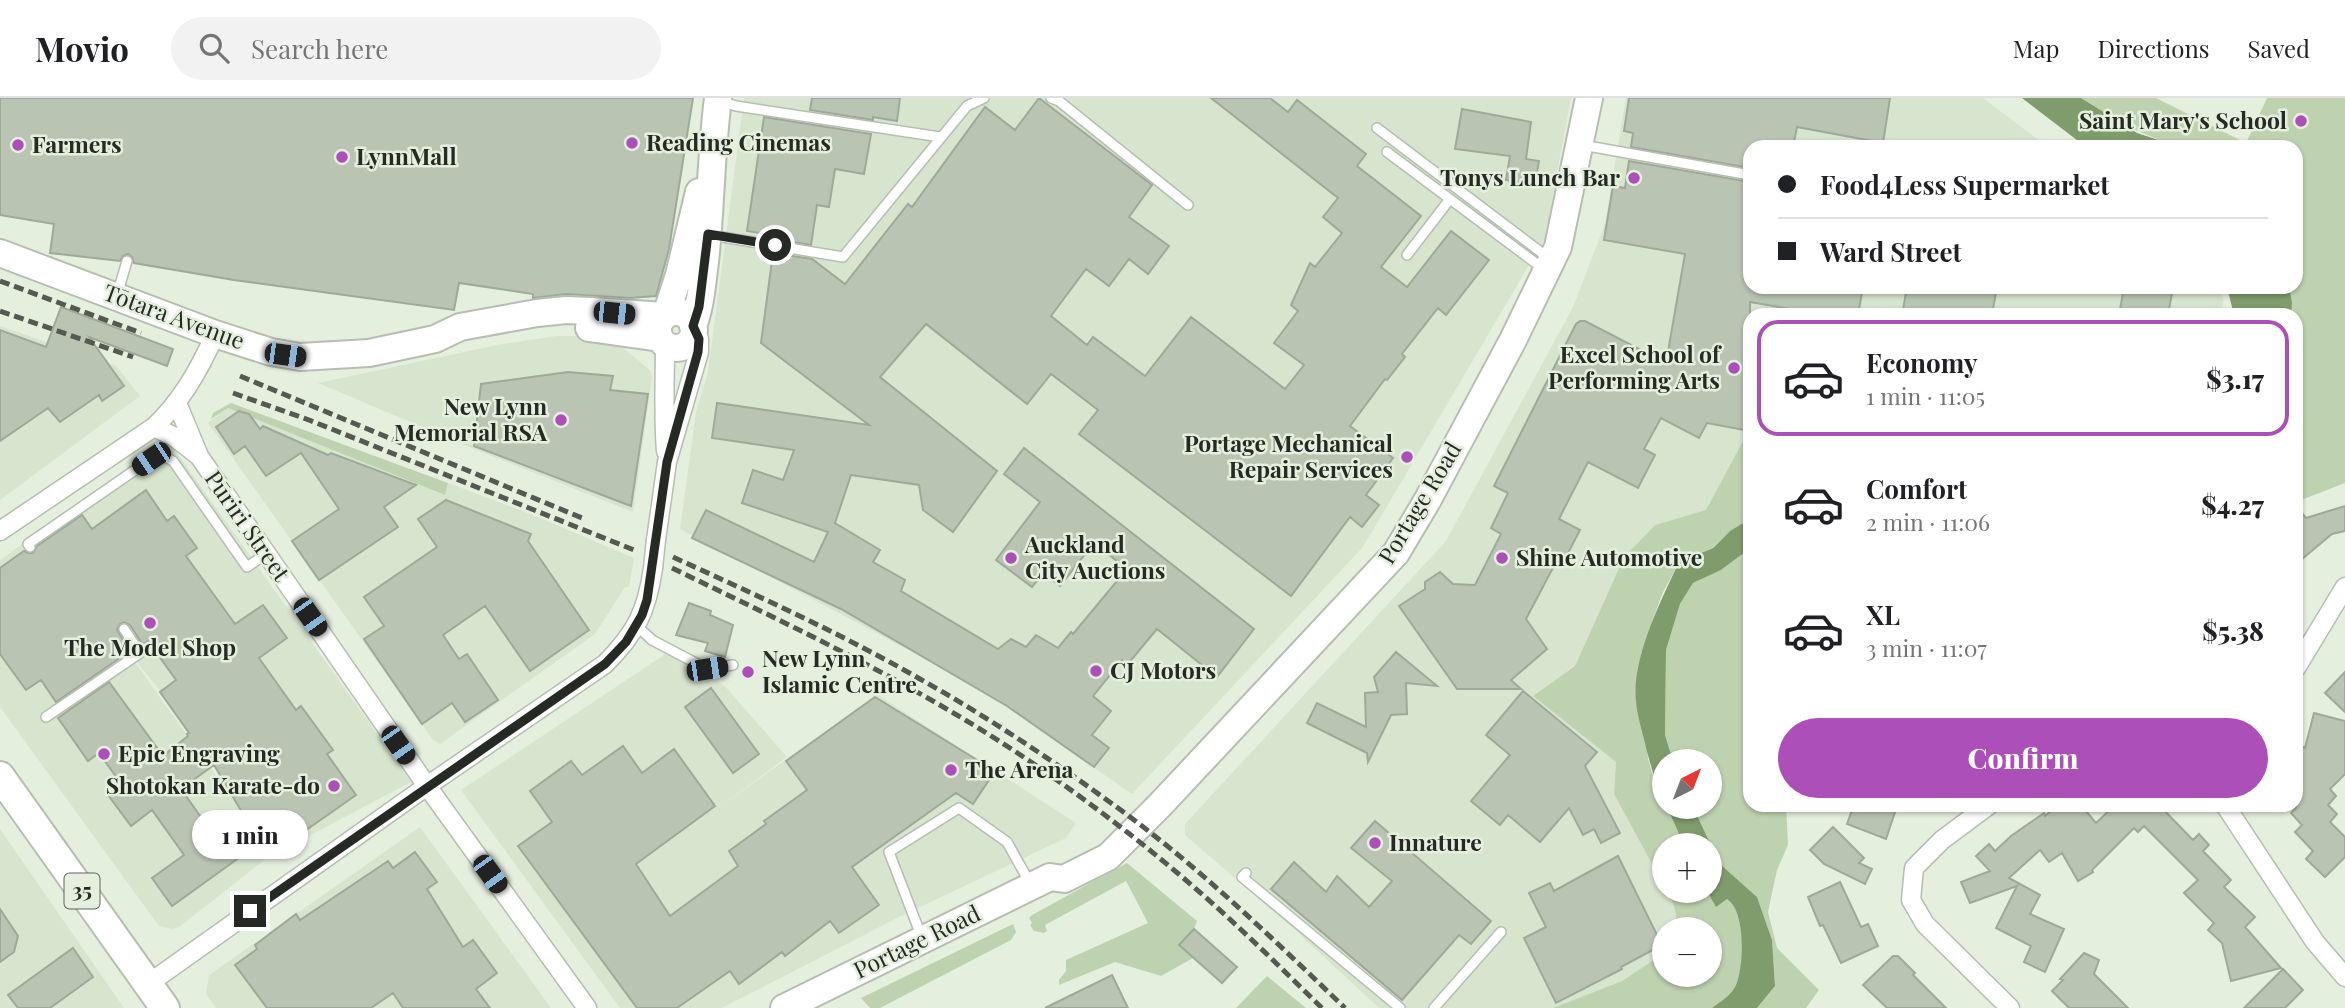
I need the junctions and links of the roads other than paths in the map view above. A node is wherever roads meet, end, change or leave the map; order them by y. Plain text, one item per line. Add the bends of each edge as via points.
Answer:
1 (984, 98) edge
2 (1051, 98) edge
3 (1589, 98) edge
4 (718, 99) edge
5 (1377, 128) dead end
6 (940, 137) junction
7 (713, 145) junction
8 (1581, 145) junction
9 (1387, 152) dead end
10 (1743, 174) edge
11 (1450, 199) junction
12 (1188, 205) dead end
13 (708, 234) junction
14 (0, 253) edge
15 (1407, 255) dead end
16 (127, 261) dead end
17 (1549, 266) junction
18 (116, 297) junction
19 (694, 327) junction
20 (664, 328) junction
21 (215, 334) junction
22 (435, 340) junction
23 (177, 403) junction
24 (154, 427) junction
25 (199, 456) junction
26 (667, 462) junction
27 (0, 531) edge
28 (30, 547) dead end
29 (266, 554) junction
30 (2345, 587) edge
31 (636, 626) junction
32 (124, 629) dead end
33 (2303, 656) edge
34 (733, 665) dead end
35 (46, 717) dead end
36 (0, 776) edge
37 (427, 786) junction
38 (1980, 812) edge
39 (2230, 812) edge
40 (1246, 873) dead end
41 (1041, 881) junction
42 (1501, 932) dead end
43 (923, 940) junction
44 (2345, 977) edge
45 (148, 984) junction
46 (165, 1008) edge
47 (587, 1008) edge
48 (784, 1008) edge
49 (1401, 1008) edge
50 (1434, 1008) edge
51 (2010, 1008) edge

1 - 6 lane via 967,106
2 - 12 lane
3 - 8 street, Portage Road
4 - 6 lane via 736,106
4 - 7 street
5 - 17 lane
6 - 13 lane via 843,257
7 - 13 street
7 - 20 street
8 - 10 lane
8 - 17 street, Portage Road via 1562,234
9 - 11 lane
11 - 15 lane
11 - 17 lane
13 - 19 street
14 - 18 street, Tōtara Avenue
16 - 18 lane
17 - 41 street, Portage Road via 1396,553 1130,835 1065,860
18 - 21 street, Tōtara Avenue
19 - 20 street via 685,346 676,348
19 - 26 street via 698,352
20 - 22 street, Tōtara Avenue via 565,327 463,342
20 - 22 street, Tōtara Avenue via 571,310 473,324
20 - 26 street
21 - 22 street, Tōtara Avenue via 271,352 312,358
21 - 23 street
23 - 24 street
23 - 25 street, Pūriri Street
24 - 25 street, Pūriri Street
24 - 27 street
25 - 29 street, Pūriri Street
26 - 31 street, bridge via 647,600
28 - 29 lane via 28,544 161,455 173,461 247,567
29 - 37 street, Pūriri Street
30 - 33 street
31 - 34 lane via 652,640 707,669
31 - 37 street via 605,664
32 - 35 lane via 140,653
36 - 45 main road, 35
37 - 45 street
37 - 47 street, Pūriri Street
38 - 51 street via 1914,868 1911,900 1926,924
39 - 44 street via 2315,942
40 - 49 lane via 1242,877
41 - 43 street, Portage Road
41 - 43 lane via 1007,842 960,808 889,852
42 - 50 lane
43 - 48 street, Portage Road
45 - 46 main road, 35

